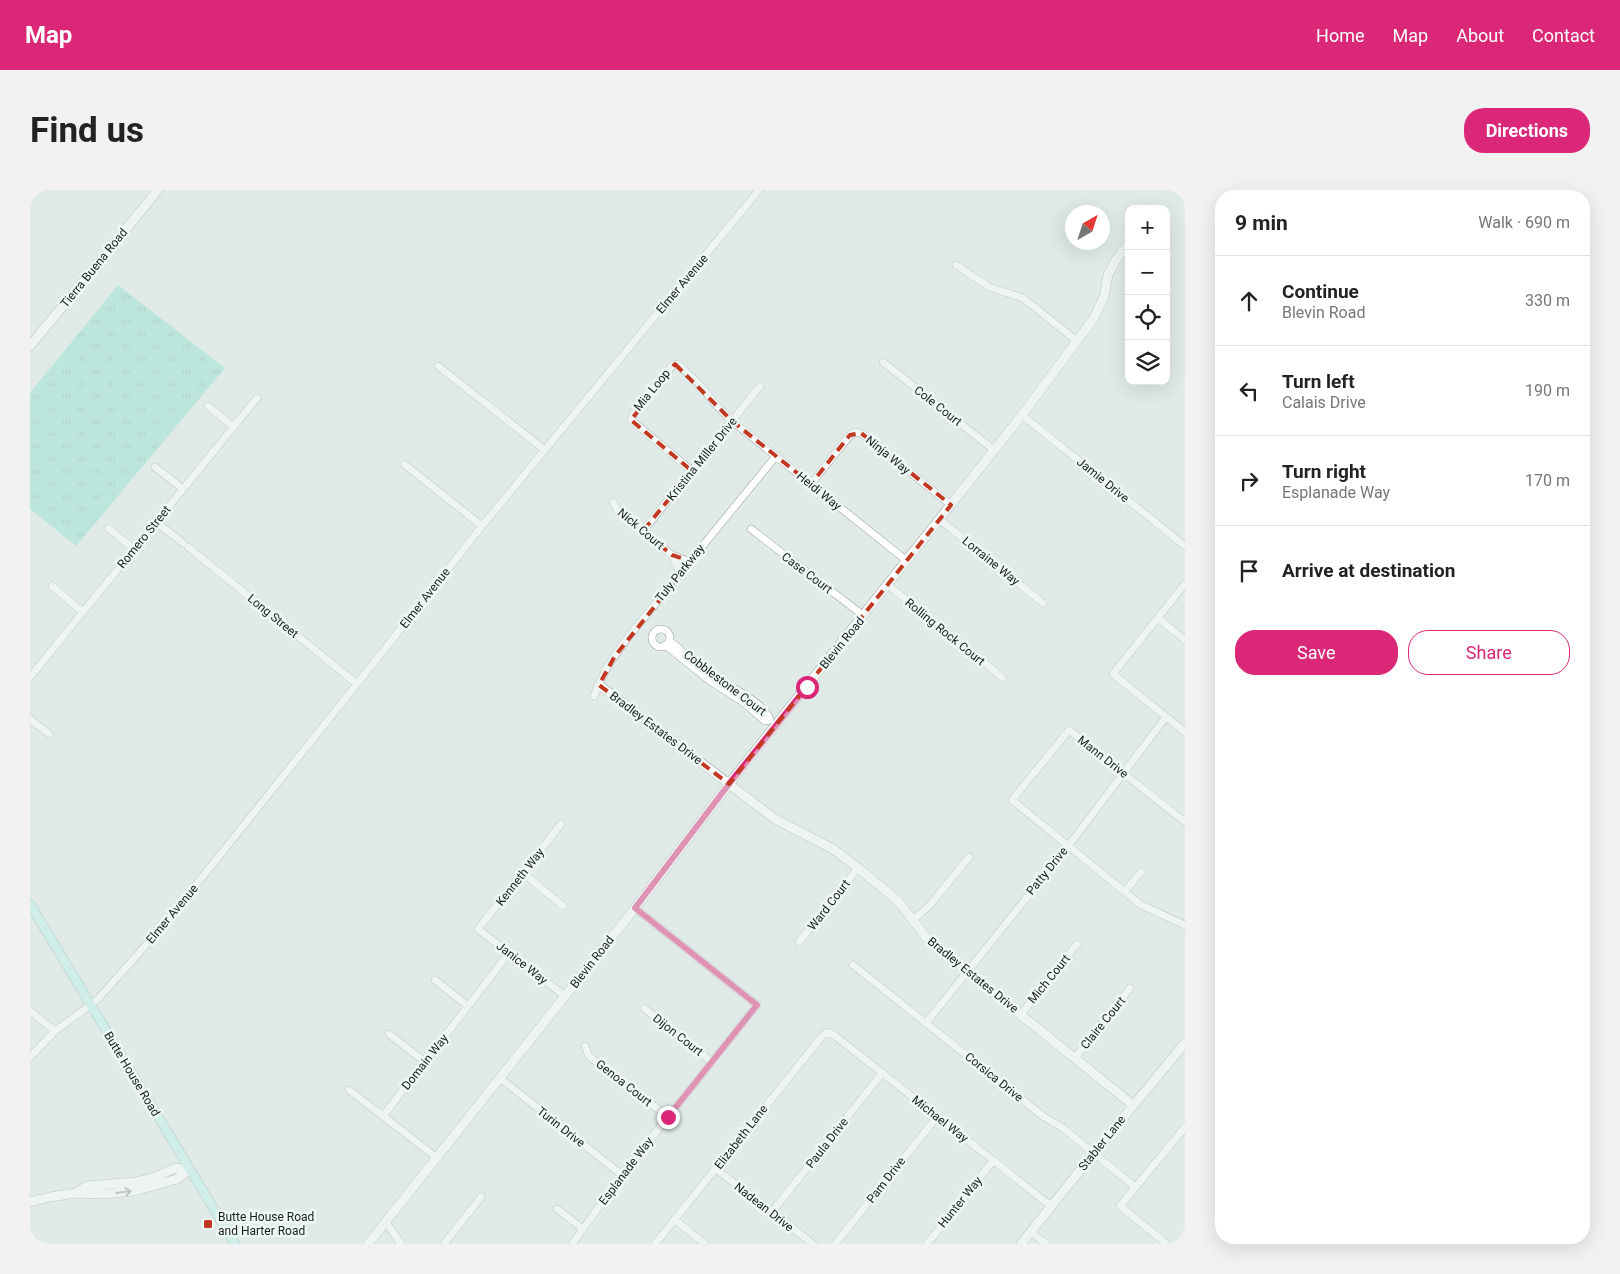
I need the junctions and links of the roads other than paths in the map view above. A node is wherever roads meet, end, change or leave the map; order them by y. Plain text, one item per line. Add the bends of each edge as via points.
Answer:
1 (158, 190) edge
2 (759, 190) edge
3 (1125, 248) edge
4 (956, 265) dead end
5 (1077, 340) junction
6 (30, 346) edge
7 (883, 362) dead end
8 (438, 366) dead end
9 (760, 386) dead end
10 (257, 398) dead end
11 (208, 406) dead end
12 (1022, 415) junction
13 (732, 421) junction
14 (234, 427) junction
15 (545, 450) junction
16 (994, 450) junction
17 (776, 456) junction
18 (404, 464) dead end
19 (154, 467) dead end
20 (692, 471) junction
21 (811, 484) junction
22 (183, 490) junction
23 (613, 502) dead end
24 (950, 505) junction
25 (939, 519) junction
26 (156, 522) junction
27 (482, 526) junction
28 (108, 528) dead end
29 (751, 529) dead end
30 (643, 531) junction
31 (1185, 546) edge
32 (134, 549) junction
33 (672, 555) junction
34 (907, 561) junction
35 (690, 562) junction
36 (682, 572) junction
37 (1185, 584) edge
38 (888, 585) junction
39 (52, 586) dead end
40 (1044, 603) dead end
41 (83, 612) junction
42 (864, 616) junction
43 (1158, 618) junction
44 (1185, 640) edge
45 (667, 643) dead end
46 (30, 677) edge
47 (1003, 678) dead end
48 (357, 684) junction
49 (599, 684) junction
50 (594, 696) dead end
51 (1166, 717) junction
52 (30, 719) edge
53 (773, 722) junction
54 (1185, 732) edge
55 (49, 734) dead end
56 (1123, 772) junction
57 (729, 784) junction
58 (1185, 822) edge
59 (561, 824) dead end
60 (1068, 845) junction
61 (969, 858) dead end
62 (858, 868) junction
63 (1141, 872) dead end
64 (523, 873) junction
65 (1125, 891) junction
66 (30, 904) edge
67 (563, 906) dead end
68 (635, 908) junction
69 (913, 920) junction
70 (1185, 925) edge
71 (478, 929) joint
72 (799, 942) dead end
73 (1077, 944) dead end
74 (509, 953) junction
75 (853, 965) dead end
76 (967, 971) junction
77 (435, 980) dead end
78 (1130, 988) dead end
79 (565, 996) junction
80 (90, 1005) junction
81 (468, 1006) junction
82 (644, 1008) dead end
83 (30, 1011) edge
84 (1021, 1014) junction
85 (926, 1023) junction
86 (55, 1031) junction
87 (828, 1032) joint
88 (389, 1034) dead end
89 (585, 1046) dead end
90 (1183, 1049) edge
91 (30, 1057) edge
92 (1075, 1058) junction
93 (425, 1062) junction
94 (712, 1062) junction
95 (882, 1073) junction
96 (500, 1078) junction
97 (349, 1090) dead end
98 (1133, 1105) junction
99 (383, 1116) junction
100 (936, 1116) junction
101 (668, 1117) junction
102 (1185, 1127) edge
103 (1094, 1153) junction
104 (437, 1158) junction
105 (993, 1161) junction
106 (716, 1169) junction
107 (189, 1170) junction
108 (622, 1175) junction
109 (1135, 1187) junction
110 (481, 1197) dead end
111 (30, 1202) edge
112 (1051, 1206) junction
113 (557, 1209) dead end
114 (772, 1212) junction
115 (675, 1220) junction
116 (386, 1222) junction
117 (583, 1229) junction
118 (1031, 1232) junction
119 (235, 1244) edge
120 (368, 1244) edge
121 (401, 1244) edge
122 (444, 1244) edge
123 (572, 1244) edge
124 (656, 1244) edge
125 (705, 1244) edge
126 (813, 1244) edge
127 (835, 1244) edge
128 (926, 1244) edge
129 (1021, 1244) edge
130 (1046, 1244) edge
131 (1166, 1244) edge

1 - 6 street, Tierra Buena Road
2 - 15 street, Elmer Avenue
3 - 5 street, Blevin Road via 1108,274 1104,297 1094,318
4 - 5 street via 989,287 1023,298
5 - 12 street, Blevin Road
7 - 16 street, Cole Court
8 - 15 street
9 - 13 street, Kristina Miller Drive
10 - 14 street, Romero Street
11 - 14 street
12 - 16 street, Blevin Road
12 - 31 street, Jamie Drive
13 - 17 street, Heidi Way
13 - 20 street, Kristina Miller Drive
13 - 20 street, Mia Loop via 700,385 675,364 634,412 633,424
14 - 22 street, Romero Street
15 - 27 street, Elmer Avenue
16 - 24 street, Blevin Road
17 - 21 street, Heidi Way
17 - 35 street, Tuly Parkway
18 - 27 street
19 - 22 street
20 - 30 street, Kristina Miller Drive
21 - 24 street, Ninja Way via 850,435 861,433
21 - 34 street, Heidi Way
22 - 26 street, Romero Street
23 - 30 street, Nick Court via 618,511
24 - 25 street, Blevin Road
25 - 34 street, Blevin Road
25 - 40 street, Lorraine Way
26 - 32 street, Romero Street
26 - 48 street, Long Street
27 - 48 street, Elmer Avenue
28 - 32 street
29 - 42 street, Case Court
30 - 33 street, Nick Court
32 - 41 street, Romero Street
33 - 35 street, Nick Court
33 - 36 street, Nick Court
34 - 38 street, Blevin Road
35 - 36 street, Tuly Parkway
36 - 49 street, Tuly Parkway via 614,656
37 - 43 street
38 - 42 street, Blevin Road
38 - 47 street, Rolling Rock Court
39 - 41 street
41 - 46 street, Romero Street
42 - 53 street, Blevin Road
43 - 44 street
43 - 51 street via 1114,674
45 - 53 street, Cobblestone Court via 704,673 768,713
48 - 80 street, Elmer Avenue via 163,926
49 - 50 street, Tuly Parkway
49 - 57 street, Bradley Estates Drive
51 - 54 street
51 - 56 street, Patty Drive
52 - 55 street
53 - 57 street, Blevin Road
56 - 58 street, Mann Drive
56 - 60 street, Patty Drive
56 - 60 street, Mann Drive via 1069,730 1012,800
57 - 62 street, Bradley Estates Drive via 775,820 833,849
57 - 68 street, Blevin Road
59 - 64 street, Kenneth Way
60 - 65 street
60 - 76 street, Patty Drive
61 - 69 street via 930,905
62 - 69 street, Bradley Estates Drive via 897,900
62 - 72 street, Ward Court
63 - 65 street
64 - 67 street
64 - 71 street, Kenneth Way
65 - 70 street via 1142,905
66 - 80 main road, Butte House Road
68 - 79 street, Blevin Road
68 - 94 street, Esplanade Way via 757,1005
69 - 76 street, Bradley Estates Drive via 934,945
71 - 74 street, Janice Way
73 - 84 street, Mich Court
74 - 79 street, Janice Way
74 - 81 street, Domain Way
75 - 85 street, Corsica Drive
76 - 84 street, Bradley Estates Drive
76 - 85 street, Patty Drive
77 - 81 street
78 - 92 street, Claire Court
79 - 96 street, Blevin Road
80 - 86 street, Elmer Avenue
80 - 107 main road, Butte House Road
81 - 93 street, Domain Way
82 - 94 street, Dijon Court
83 - 86 street
84 - 92 street, Bradley Estates Drive
85 - 103 street, Corsica Drive
86 - 91 street, Elmer Avenue
87 - 95 street, Michael Way
87 - 106 street, Elizabeth Lane
88 - 93 street
89 - 101 street, Genoa Court via 589,1056
90 - 98 street, Stabler Lane
92 - 98 street, Bradley Estates Drive
93 - 99 street, Domain Way
94 - 101 street, Esplanade Way
95 - 100 street, Michael Way
95 - 114 street, Paula Drive
96 - 104 street, Blevin Road
96 - 108 street, Turin Drive
97 - 99 street
98 - 103 street, Stabler Lane
99 - 104 street
100 - 105 street, Michael Way
100 - 127 street, Pam Drive
101 - 108 street, Esplanade Way
102 - 109 street
103 - 109 street, Corsica Drive
103 - 112 street, Stabler Lane
104 - 116 street, Blevin Road
105 - 112 street, Michael Way
105 - 128 street, Hunter Way
106 - 114 street, Nadean Drive
106 - 115 street, Elizabeth Lane
107 - 111 street via 177,1179 134,1191 76,1193
107 - 119 main road, Butte House Road
108 - 117 street, Esplanade Way
109 - 131 street via 1120,1206
110 - 122 street
112 - 118 street, Stabler Lane
113 - 117 street
114 - 126 street, Nadean Drive
115 - 124 street, Elizabeth Lane
115 - 125 street
116 - 120 street, Blevin Road
116 - 121 street
117 - 123 street, Esplanade Way
118 - 129 street, Stabler Lane
118 - 130 street

